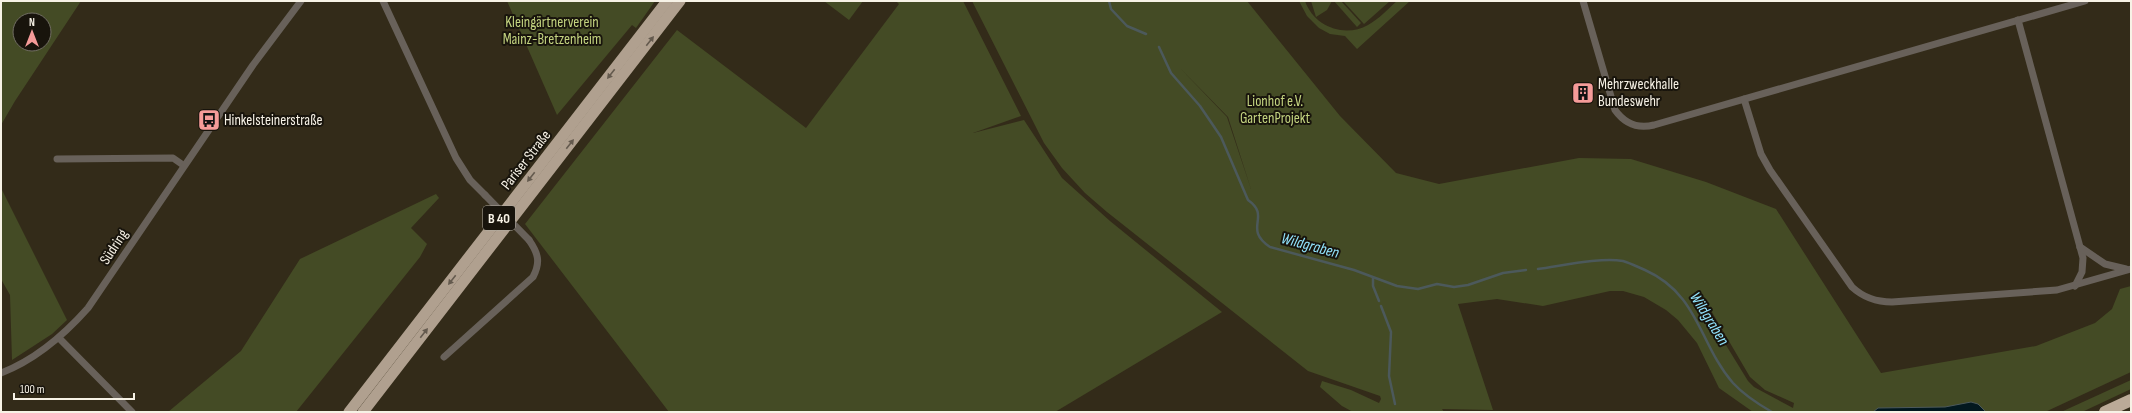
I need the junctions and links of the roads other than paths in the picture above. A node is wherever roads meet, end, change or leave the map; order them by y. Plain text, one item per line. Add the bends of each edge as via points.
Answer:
1 (301, 1) edge
2 (383, 1) edge
3 (660, 1) edge
4 (667, 1) edge
5 (680, 1) edge
6 (1583, 1) edge
7 (2085, 1) edge
8 (2018, 20) junction
9 (634, 43) junction
10 (1744, 99) junction
11 (57, 159) dead end
12 (183, 165) junction
13 (2080, 247) junction
14 (2129, 269) edge
15 (2075, 286) junction
16 (59, 338) junction
17 (444, 356) dead end
18 (400, 364) junction
19 (1, 373) edge
20 (363, 393) junction
21 (2131, 400) edge
22 (132, 412) edge
23 (344, 412) edge
24 (348, 412) edge
25 (363, 412) edge
26 (372, 412) edge
27 (2105, 412) edge

1 - 12 street, Südring
2 - 17 street, bridge via 456,158 470,180 529,240 538,256 533,277
3 - 9 highway, B 40
4 - 9 highway, Pariser Straße / B 40
18 -> 5 highway, Pariser Straße / B 40
6 - 10 street via 1615,110 1630,124 1642,127 1654,125
7 - 8 street
8 - 10 street
8 - 13 street
9 -> 20 highway, Pariser Straße / B 40
10 - 15 street via 1761,154 1770,170 1852,287 1866,297 1892,302 2044,291
11 - 12 street via 173,158
12 - 16 street, Südring via 88,308
13 - 14 street via 2105,264
13 - 15 street via 2084,267
14 - 15 street
16 - 19 street, Südring via 20,364
16 - 22 street
18 - 25 highway, Pariser Straße / B 40
18 - 26 highway
20 - 23 highway
20 - 24 highway, Pariser Straße / B 40
21 - 27 highway

